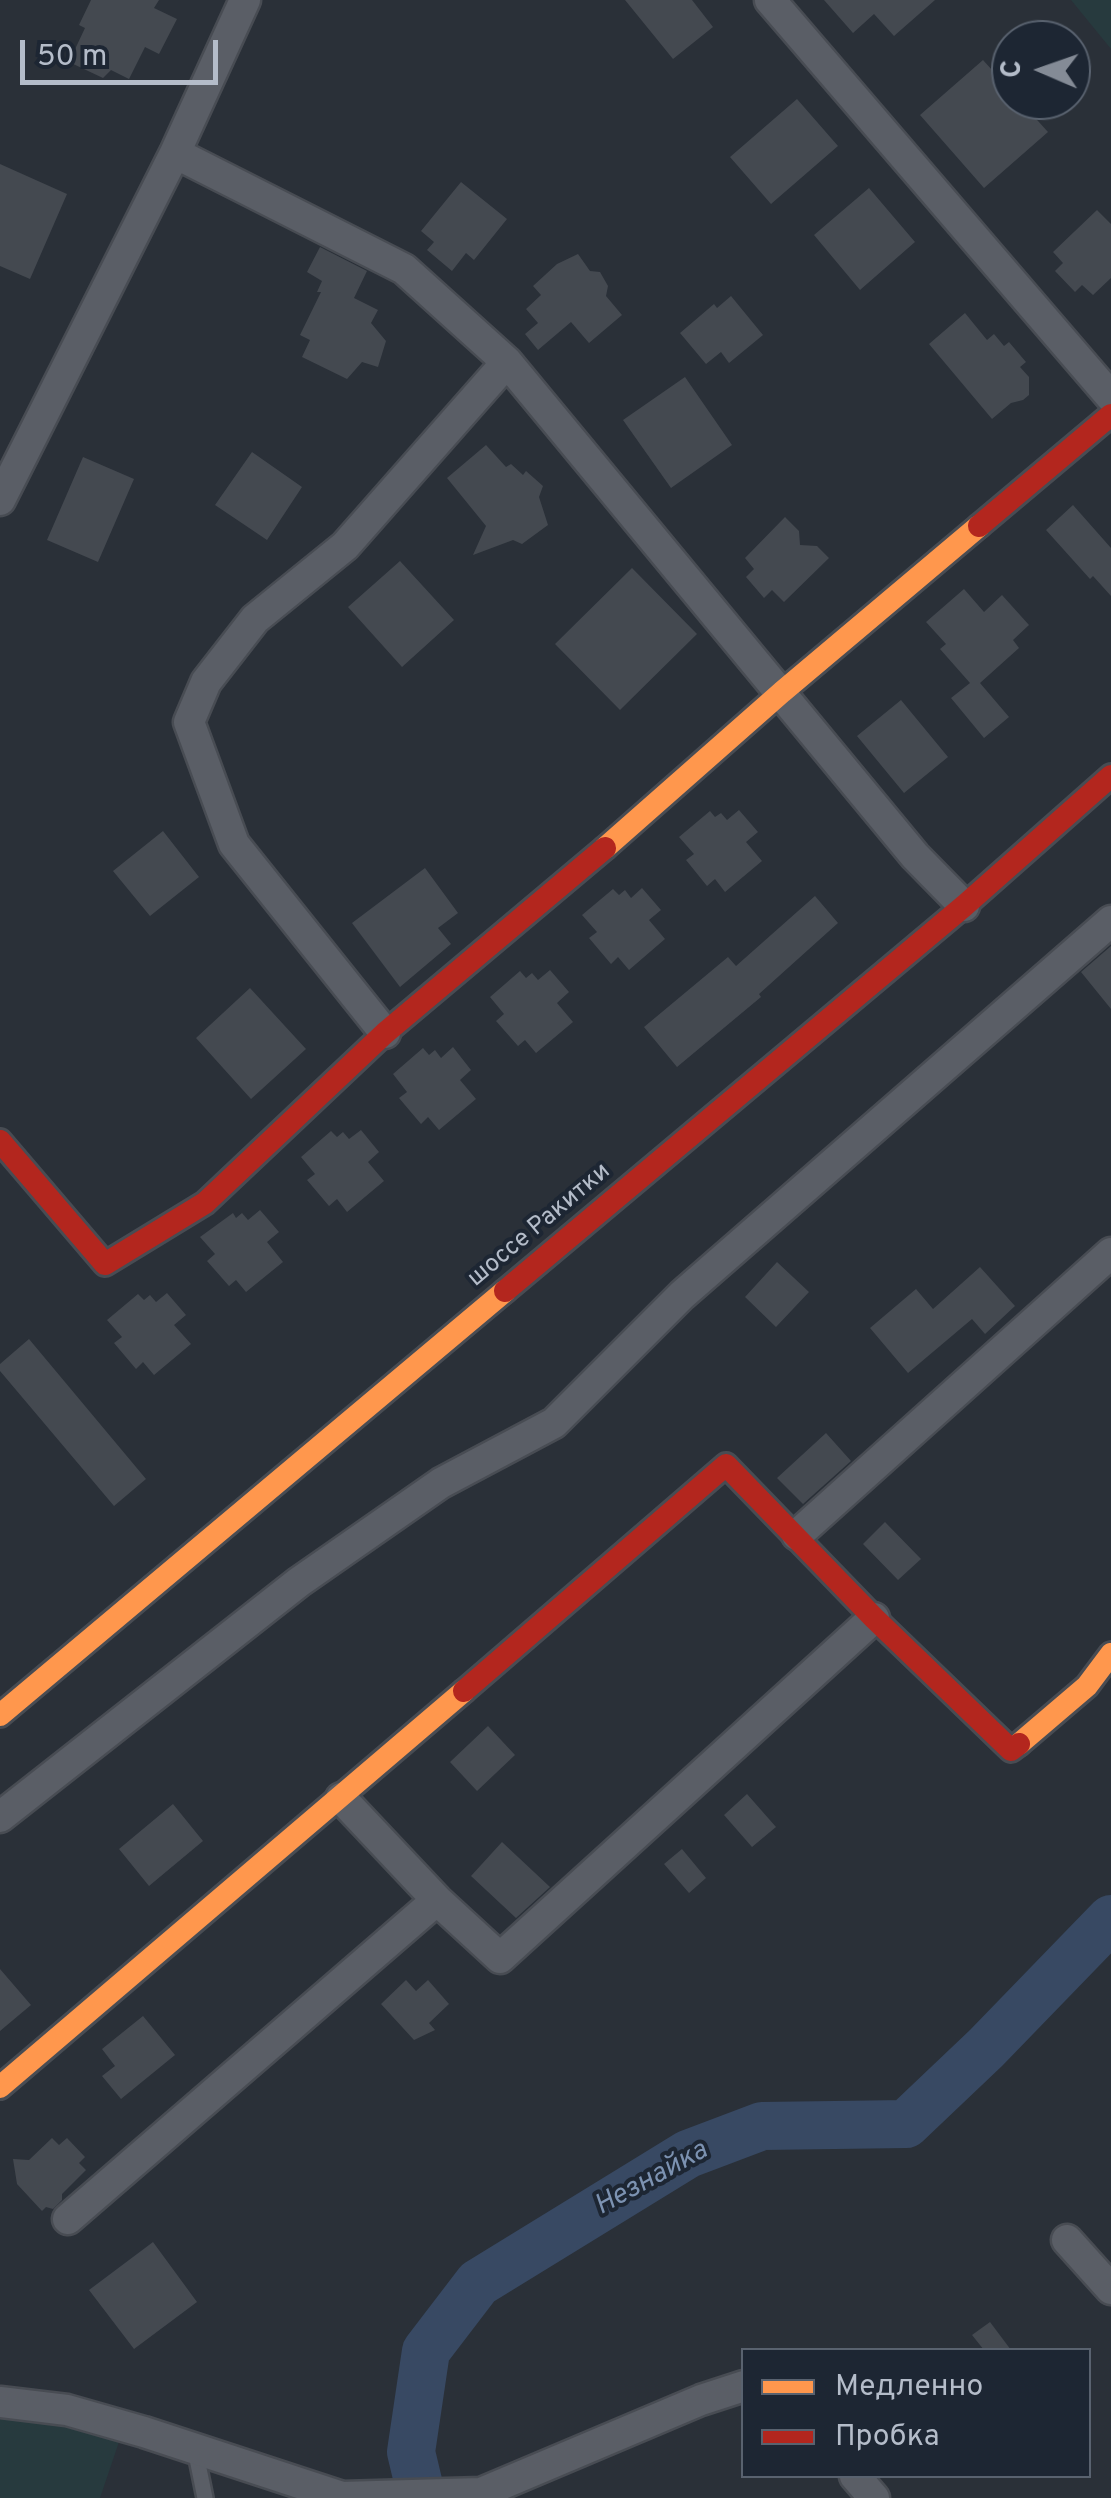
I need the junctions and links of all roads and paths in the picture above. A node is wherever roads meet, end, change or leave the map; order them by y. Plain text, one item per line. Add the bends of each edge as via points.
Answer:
1 (245, 0) edge
2 (770, 0) edge
3 (175, 153) junction
4 (507, 362) junction
5 (1111, 397) edge
6 (1111, 416) edge
7 (0, 500) edge
8 (782, 692) junction
9 (1111, 776) edge
10 (964, 906) junction
11 (1111, 921) edge
12 (385, 1033) junction
13 (0, 1141) edge
14 (1111, 1254) edge
15 (797, 1534) junction
16 (874, 1618) junction
17 (1111, 1654) edge
18 (0, 1715) edge
19 (341, 1798) junction
20 (0, 1818) edge
21 (437, 1900) junction
22 (0, 2087) edge
23 (68, 2219) dead end
24 (1067, 2240) dead end
25 (1111, 2289) edge
26 (741, 2387) edge
27 (0, 2402) edge
28 (196, 2449) junction
29 (856, 2478) edge
30 (342, 2497) edge
31 (205, 2498) edge
32 (874, 2498) edge

1 - 3 street
2 - 5 street
3 - 4 street via 404,268
3 - 7 street
4 - 8 street
4 - 12 street via 345,546 255,619 206,682 189,722 234,844
6 - 8 street
8 - 10 street
8 - 12 street
9 - 10 street, шоссе Ракитки
10 - 18 street, шоссе Ракитки
11 - 20 street via 682,1295 554,1423 441,1482 331,1560
12 - 13 street via 206,1203 105,1264
14 - 15 street
15 - 16 street
15 - 19 street via 726,1466
16 - 17 street via 1012,1750 1087,1686
16 - 21 street via 500,1958
19 - 21 street
19 - 22 street
21 - 23 street
24 - 25 street
26 - 30 street via 481,2493
27 - 28 street via 68,2410
28 - 30 street
28 - 31 lane
29 - 32 street

